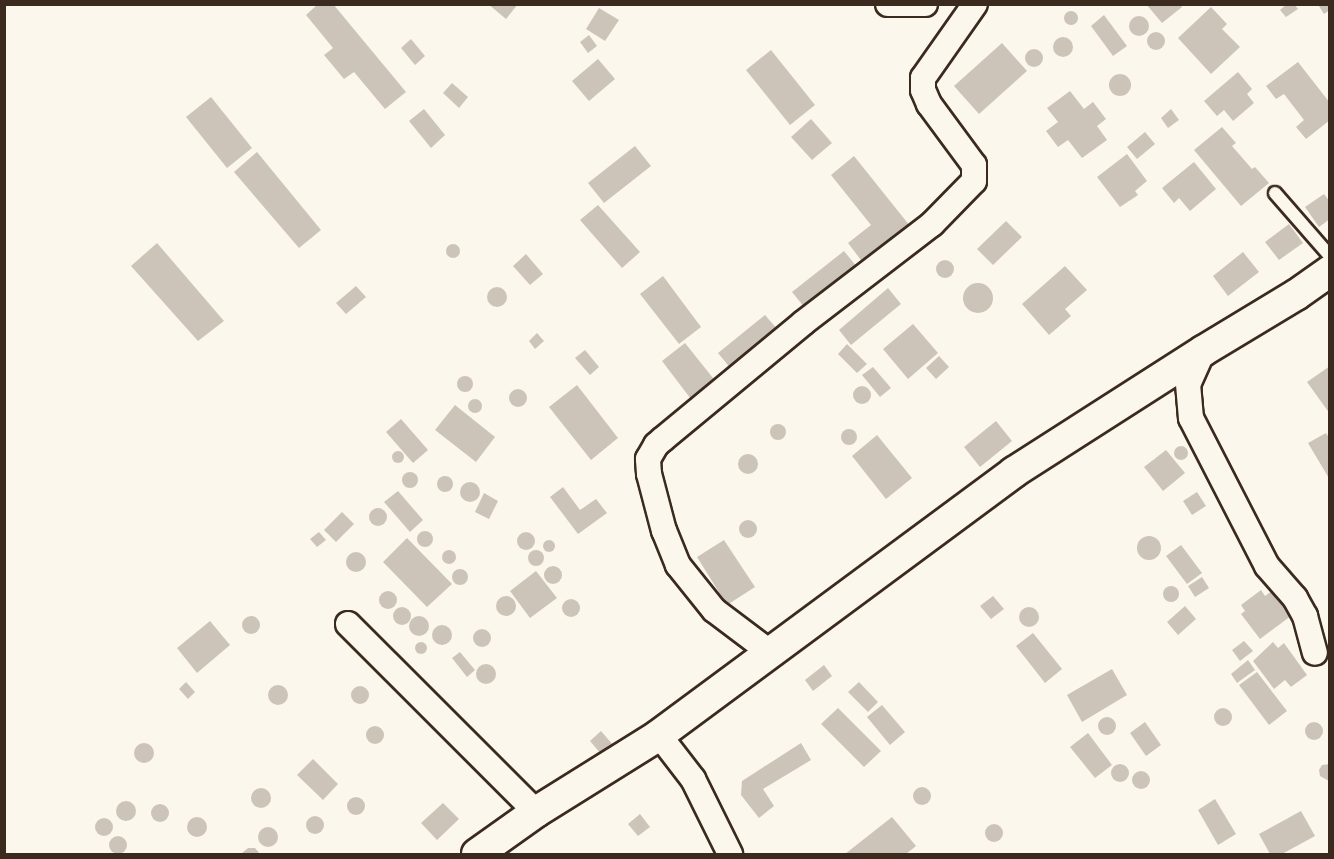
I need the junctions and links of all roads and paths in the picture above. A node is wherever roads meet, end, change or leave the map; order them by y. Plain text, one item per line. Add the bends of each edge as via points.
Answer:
1 (888, 4) edge
2 (925, 4) edge
3 (975, 4) edge
4 (1275, 193) dead end
5 (1329, 256) edge
6 (1329, 271) edge
7 (1203, 351) junction
8 (348, 624) dead end
9 (771, 653) junction
10 (1316, 653) dead end
11 (659, 735) junction
12 (519, 832) edge
13 (477, 855) edge
14 (730, 855) edge

1 - 2 street
3 - 9 street via 923,78 929,104 974,165 974,181 932,224 672,431 656,445 648,459 664,531 678,565 714,610
4 - 5 lane
6 - 7 street
7 - 9 street via 1014,472
7 - 10 street via 1188,384 1191,418 1267,566 1305,616
8 - 12 street
9 - 11 street
11 - 12 street
11 - 14 street via 693,779
12 - 13 street

